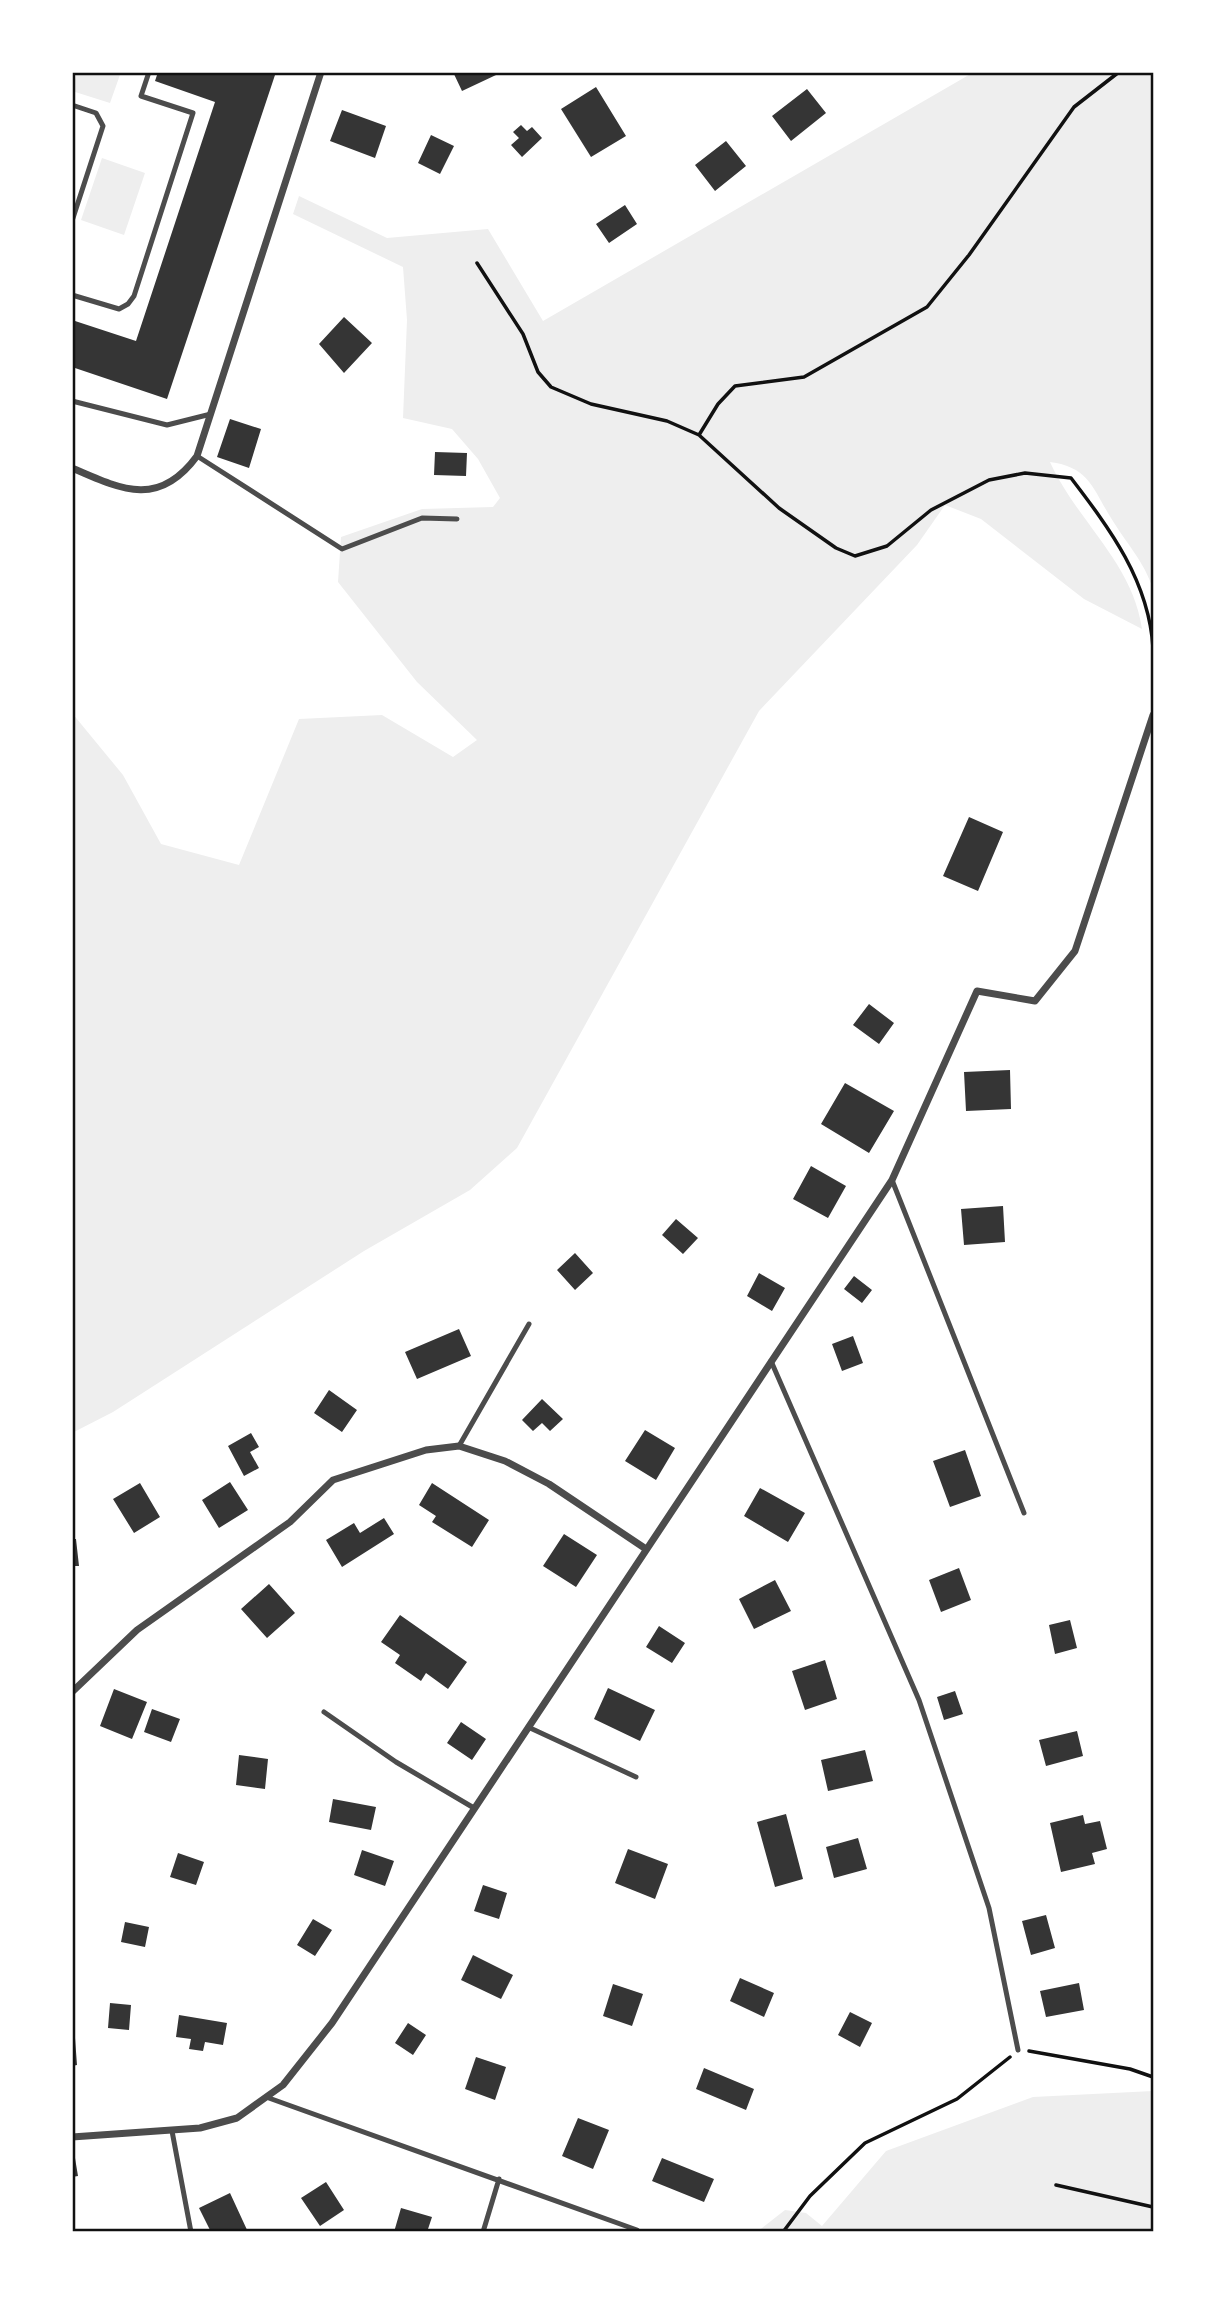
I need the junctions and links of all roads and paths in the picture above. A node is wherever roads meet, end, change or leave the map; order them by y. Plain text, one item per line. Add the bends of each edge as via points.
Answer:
1 (149, 72) edge
2 (321, 72) edge
3 (1119, 72) edge
4 (72, 105) edge
5 (72, 221) edge
6 (477, 263) dead end
7 (72, 295) edge
8 (72, 401) edge
9 (211, 414) junction
10 (699, 435) junction
11 (197, 456) junction
12 (72, 468) edge
13 (457, 519) dead end
14 (1153, 648) edge
15 (1153, 715) edge
16 (891, 1180) junction
17 (529, 1324) dead end
18 (771, 1361) junction
19 (458, 1446) junction
20 (1024, 1513) dead end
21 (646, 1549) junction
22 (72, 1692) edge
23 (324, 1712) dead end
24 (528, 1727) junction
25 (636, 1777) dead end
26 (474, 1808) junction
27 (1018, 2050) junction
28 (1153, 2077) edge
29 (266, 2097) junction
30 (172, 2131) junction
31 (72, 2137) edge
32 (499, 2179) junction
33 (1056, 2185) dead end
34 (1153, 2207) edge
35 (637, 2230) dead end
36 (191, 2232) edge
37 (483, 2232) edge
38 (783, 2232) edge

1 - 7 lane via 141,96 193,113 134,296 119,309
2 - 9 street
3 - 10 path via 1074,107 927,307 804,377 735,386
4 - 5 lane via 96,114 103,126
6 - 10 path via 551,387 591,404 667,421
8 - 9 lane via 167,425
9 - 11 street
10 - 14 path via 779,508 855,556 887,546 931,510 989,480 1025,473 1071,478 1107,525 1137,578 1152,627
11 - 12 street via 184,474 154,491 121,489
11 - 13 lane via 342,550 422,518
15 - 16 street via 1075,951 1035,1001 977,992
16 - 18 street
16 - 20 lane
17 - 19 lane
18 - 21 street
18 - 27 lane via 919,1700 989,1908
19 - 21 street via 505,1461 548,1484
19 - 22 street via 426,1450 332,1480 290,1522 137,1630
21 - 24 street
23 - 26 lane
24 - 25 lane
24 - 26 street
26 - 29 street via 332,2022 283,2085
27 - 28 path
27 - 38 path via 957,2098 866,2143 810,2196
29 - 30 street via 237,2118 200,2129
29 - 32 lane
30 - 31 street
30 - 36 lane
32 - 35 lane
32 - 37 lane
33 - 34 path

